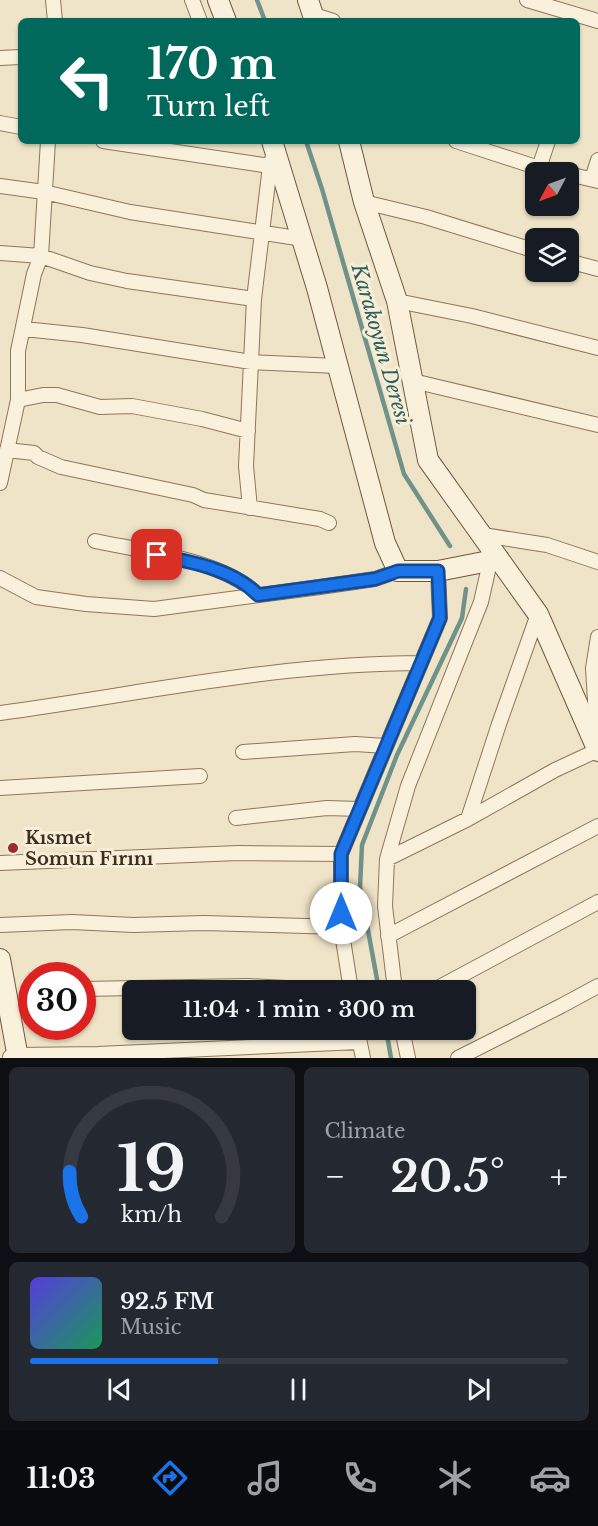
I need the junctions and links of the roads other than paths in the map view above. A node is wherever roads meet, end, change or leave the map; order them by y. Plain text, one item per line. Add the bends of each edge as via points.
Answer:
1 (54, 0) edge
2 (192, 0) edge
3 (218, 0) edge
4 (527, 0) edge
5 (312, 12) edge
6 (572, 17) edge
7 (55, 18) edge
8 (199, 18) edge
9 (225, 18) edge
10 (326, 18) edge
11 (580, 18) edge
12 (598, 21) edge
13 (18, 57) edge
14 (0, 58) edge
15 (0, 123) edge
16 (18, 126) edge
17 (48, 144) edge
18 (149, 144) edge
19 (350, 144) edge
20 (465, 144) edge
21 (547, 144) edge
22 (272, 152) edge
23 (598, 160) edge
24 (541, 162) edge
25 (525, 163) edge
26 (579, 176) edge
27 (595, 180) edge
28 (0, 186) edge
29 (44, 192) junction
30 (364, 202) junction
31 (262, 232) junction
32 (303, 239) junction
33 (525, 248) edge
34 (0, 253) edge
35 (41, 256) junction
36 (579, 264) edge
37 (598, 269) edge
38 (255, 299) junction
39 (397, 301) junction
40 (24, 329) junction
41 (598, 348) edge
42 (250, 362) junction
43 (337, 366) junction
44 (413, 381) junction
45 (18, 400) junction
46 (6, 422) edge
47 (598, 425) edge
48 (248, 430) junction
49 (7, 450) junction
50 (0, 483) edge
51 (250, 508) junction
52 (329, 523) dead end
53 (483, 535) junction
54 (95, 541) dead end
55 (494, 560) junction
56 (598, 562) edge
57 (398, 571) junction
58 (438, 571) junction
59 (0, 578) edge
60 (258, 595) junction
61 (538, 615) junction
62 (598, 637) edge
63 (421, 663) junction
64 (596, 669) edge
65 (0, 713) edge
66 (387, 746) junction
67 (598, 750) edge
68 (243, 752) dead end
69 (200, 776) dead end
70 (0, 788) edge
71 (359, 809) junction
72 (236, 818) dead end
73 (468, 819) junction
74 (598, 826) edge
75 (341, 854) junction
76 (387, 859) junction
77 (0, 863) edge
78 (598, 902) edge
79 (0, 925) edge
80 (342, 927) junction
81 (388, 936) junction
82 (1, 970) edge
83 (350, 980) edge
84 (394, 980) edge
85 (453, 980) edge
86 (598, 986) edge
87 (122, 988) edge
88 (96, 989) edge
89 (300, 1040) edge
90 (359, 1040) edge
91 (404, 1040) edge
92 (14, 1057) edge
93 (363, 1058) edge
94 (408, 1058) edge
95 (458, 1058) edge

1 - 7 street
2 - 8 street
3 - 9 main road
4 - 6 street
5 - 10 street
11 - 12 street
13 - 14 street
15 - 16 street
17 - 29 street
18 - 22 street
19 - 30 main road
20 - 25 street
21 - 24 street
22 - 31 street
22 - 32 main road
23 - 27 street
26 - 27 street
28 - 29 street
29 - 31 street via 130,212
29 - 35 street
30 - 33 street
30 - 39 main road
31 - 32 street
31 - 38 street
32 - 43 main road
34 - 35 street
35 - 38 street via 127,281
35 - 40 street
36 - 37 street
38 - 42 street
39 - 41 street
39 - 44 main road
40 - 42 street
40 - 45 street via 18,351
42 - 43 street
42 - 48 street
43 - 57 main road via 385,543
44 - 47 street
44 - 53 main road via 428,460
45 - 46 street
45 - 48 street via 57,395 100,406 132,406
46 - 49 street
48 - 51 street
49 - 50 street
49 - 51 street via 34,453 61,467
51 - 52 street
53 - 55 main road
53 - 56 street via 547,545
54 - 60 street via 199,563 248,584
55 - 58 main road
55 - 61 main road
55 - 76 street via 408,786
57 - 58 main road
57 - 60 street via 375,579
58 - 63 street via 440,618
59 - 60 street via 36,597 154,609
61 - 67 main road
61 - 73 street
62 - 64 street
63 - 65 street via 364,663 237,678
63 - 66 street
64 - 67 street
66 - 68 street via 355,744
66 - 71 street
67 - 73 street
69 - 70 street
71 - 72 street via 327,808
71 - 75 street
73 - 76 street
74 - 81 street
75 - 77 street via 238,853
75 - 80 street
76 - 81 street
78 - 85 street
79 - 80 street via 72,922
80 - 83 street
81 - 84 street
82 - 92 main road
86 - 95 street
87 - 88 street
89 - 92 street
90 - 93 street
91 - 94 street

